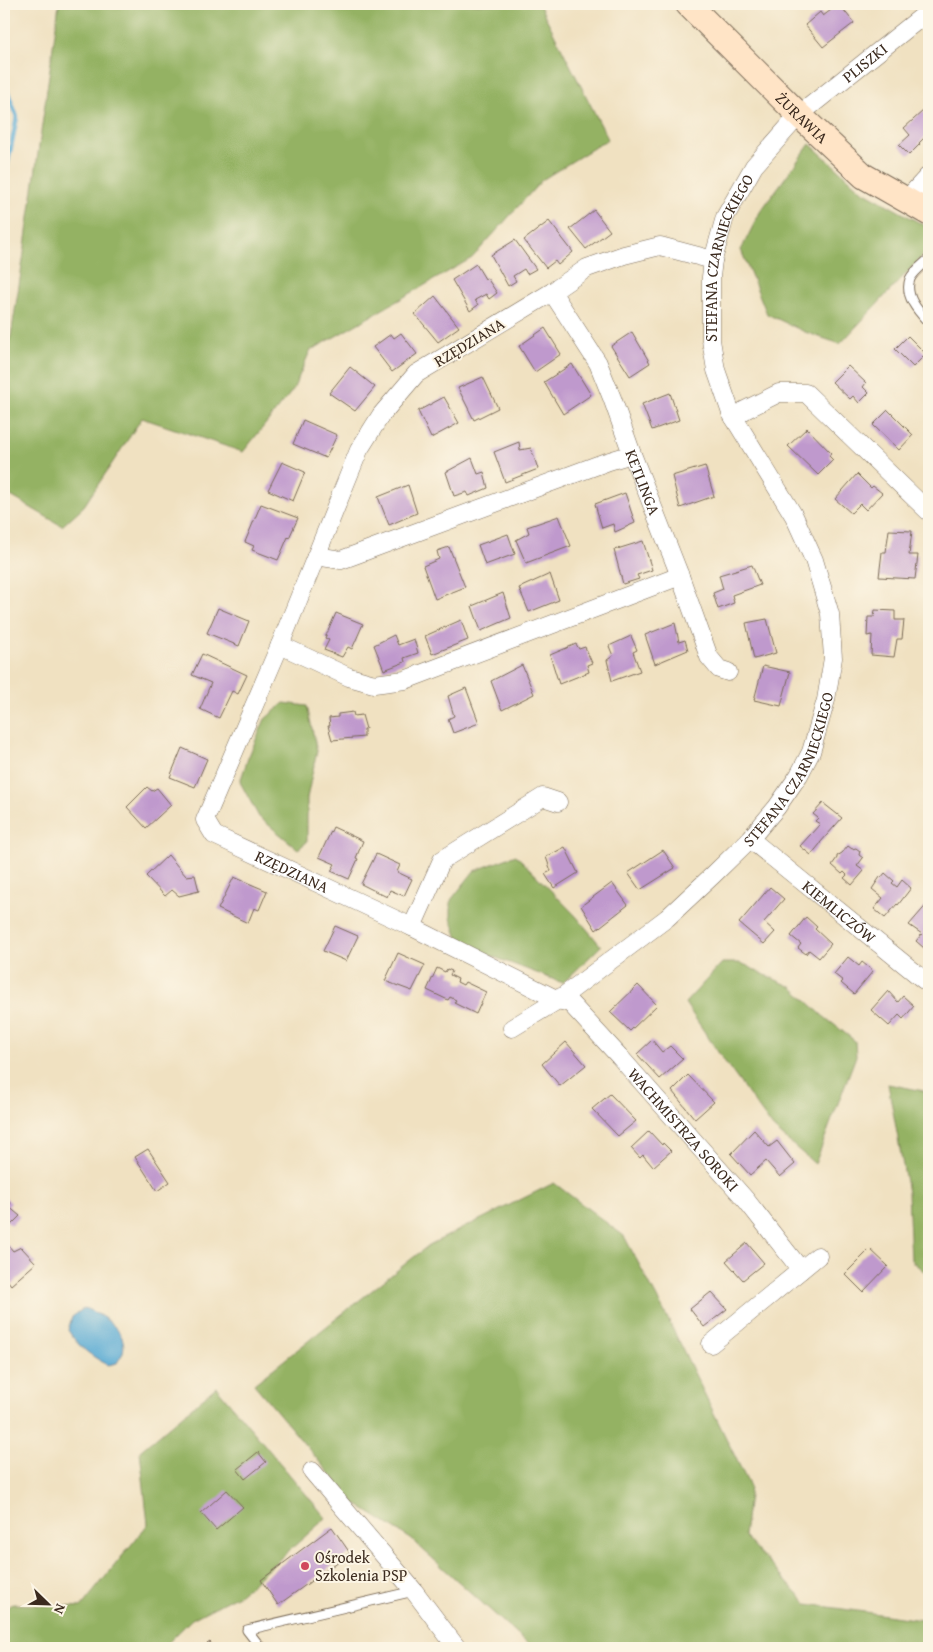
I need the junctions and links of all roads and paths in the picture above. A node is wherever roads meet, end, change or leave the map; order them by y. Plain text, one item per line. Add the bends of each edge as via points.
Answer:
1 (688, 4) edge
2 (929, 11) edge
3 (799, 115) junction
4 (929, 175) edge
5 (906, 200) junction
6 (929, 213) edge
7 (929, 259) edge
8 (713, 260) junction
9 (552, 292) junction
10 (929, 323) edge
11 (734, 418) junction
12 (632, 454) junction
13 (929, 512) edge
14 (316, 556) junction
15 (680, 576) junction
16 (280, 645) junction
17 (728, 672) dead end
18 (558, 802) dead end
19 (750, 839) junction
20 (412, 927) junction
21 (929, 981) edge
22 (558, 1000) junction
23 (512, 1028) dead end
24 (818, 1256) dead end
25 (801, 1270) junction
26 (711, 1344) dead end
27 (312, 1471) dead end
28 (414, 1590) junction
29 (261, 1648) edge
30 (456, 1648) edge

1 - 3 street, ŻURAWIA
2 - 3 street, PLISZKI
3 - 5 street, ŻURAWIA via 864,176
3 - 8 street, STEFANA CZARNIECKIEGO via 754,166 725,217
4 - 5 street
5 - 6 street, ŻURAWIA
7 - 10 lane via 911,278 909,293 917,310
8 - 9 street, RZĘDZIANA via 660,246 587,268
8 - 11 street, STEFANA CZARNIECKIEGO via 711,340 716,370
9 - 12 street, KETLINGA via 598,363
9 - 14 street, RZĘDZIANA via 416,374 381,415 359,450
11 - 13 street via 779,393 806,392
11 - 19 street, STEFANA CZARNIECKIEGO via 794,516 814,560 830,614 833,658 826,700 811,752 777,807
12 - 14 street via 341,560
12 - 15 street, KETLINGA
14 - 16 street, RZĘDZIANA
15 - 16 street via 405,680 374,684
15 - 17 street, KETLINGA via 709,657 719,669
16 - 20 street, RZĘDZIANA via 205,820 214,835
18 - 20 street via 543,797 442,860
19 - 21 street, KIEMLICZÓW
19 - 22 street, STEFANA CZARNIECKIEGO via 667,918
20 - 22 street, RZĘDZIANA
22 - 23 street, STEFANA CZARNIECKIEGO
22 - 25 street, WACHMISTRZA SOROKI via 570,1003 619,1056 746,1200
24 - 25 street
25 - 26 street
27 - 28 street
28 - 29 lane via 247,1630
28 - 30 street

